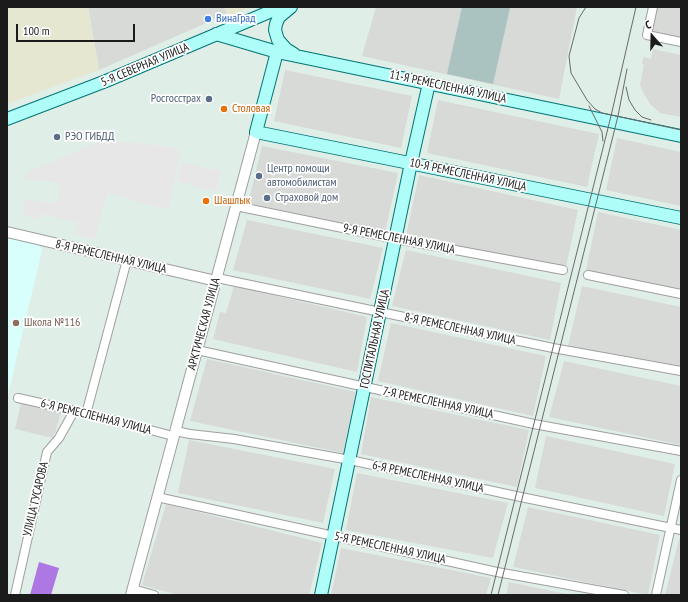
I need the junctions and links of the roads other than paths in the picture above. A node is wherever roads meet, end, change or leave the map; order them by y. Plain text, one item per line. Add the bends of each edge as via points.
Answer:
1 (281, 7) edge
2 (291, 7) edge
3 (652, 7) edge
4 (216, 34) junction
5 (681, 42) edge
6 (277, 52) junction
7 (299, 56) junction
8 (429, 83) junction
9 (7, 119) edge
10 (256, 132) junction
11 (681, 136) edge
12 (411, 163) junction
13 (236, 206) junction
14 (681, 218) edge
15 (7, 232) edge
16 (396, 239) junction
17 (127, 260) junction
18 (563, 270) dead end
19 (588, 275) dead end
20 (216, 279) junction
21 (681, 294) edge
22 (380, 312) junction
23 (197, 350) junction
24 (681, 371) edge
25 (364, 387) junction
26 (18, 398) dead end
27 (74, 411) junction
28 (86, 414) junction
29 (174, 433) junction
30 (681, 451) edge
31 (350, 460) junction
32 (681, 480) edge
33 (157, 497) junction
34 (671, 528) junction
35 (681, 530) edge
36 (334, 536) junction
37 (132, 592) edge
38 (15, 595) edge
39 (154, 595) edge
40 (322, 595) edge
41 (624, 595) edge
42 (656, 595) edge

1 - 4 main road, 5-Я СЕВЕРНАЯ УЛИЦА
2 - 7 main road via 279,17 275,30 283,46
3 - 5 street via 647,35
4 - 6 main road, 11-Я РЕМЕСЛЕННАЯ УЛИЦА
4 - 9 main road, 5-Я СЕВЕРНАЯ УЛИЦА via 106,81
6 - 7 main road, 11-Я РЕМЕСЛЕННАЯ УЛИЦА
6 - 10 main road, АРКТИЧЕСКАЯ УЛИЦА
7 - 8 main road, 11-Я РЕМЕСЛЕННАЯ УЛИЦА
8 - 11 main road, 11-Я РЕМЕСЛЕННАЯ УЛИЦА
8 - 12 main road, ГОСПИТАЛЬНАЯ УЛИЦА
10 - 12 main road, 10-Я РЕМЕСЛЕННАЯ УЛИЦА
10 - 13 street, АРКТИЧЕСКАЯ УЛИЦА
12 - 14 main road, 10-Я РЕМЕСЛЕННАЯ УЛИЦА
12 - 16 main road, ГОСПИТАЛЬНАЯ УЛИЦА
13 - 16 street, 9-Я РЕМЕСЛЕННАЯ УЛИЦА
13 - 20 street, АРКТИЧЕСКАЯ УЛИЦА
15 - 17 street, 8-Я РЕМЕСЛЕННАЯ УЛИЦА
16 - 18 street, 9-Я РЕМЕСЛЕННАЯ УЛИЦА
16 - 22 main road, ГОСПИТАЛЬНАЯ УЛИЦА
17 - 20 street, 8-Я РЕМЕСЛЕННАЯ УЛИЦА
17 - 28 street
19 - 21 street
20 - 22 street, 8-Я РЕМЕСЛЕННАЯ УЛИЦА
20 - 23 street, АРКТИЧЕСКАЯ УЛИЦА
22 - 24 street, 8-Я РЕМЕСЛЕННАЯ УЛИЦА via 553,348
22 - 25 main road, ГОСПИТАЛЬНАЯ УЛИЦА
23 - 25 street, 7-Я РЕМЕСЛЕННАЯ УЛИЦА
23 - 29 street, АРКТИЧЕСКАЯ УЛИЦА
25 - 30 street, 7-Я РЕМЕСЛЕННАЯ УЛИЦА via 534,424
25 - 31 main road, ГОСПИТАЛЬНАЯ УЛИЦА
26 - 27 street, 6-Я РЕМЕСЛЕННАЯ УЛИЦА
27 - 28 street, 6-Я РЕМЕСЛЕННАЯ УЛИЦА
27 - 38 street, УЛИЦА ГУСАРОВА via 59,438 47,452
28 - 29 street, 6-Я РЕМЕСЛЕННАЯ УЛИЦА
29 - 31 street, 6-Я РЕМЕСЛЕННАЯ УЛИЦА via 234,439
29 - 33 street, АРКТИЧЕСКАЯ УЛИЦА
31 - 34 street, 6-Я РЕМЕСЛЕННАЯ УЛИЦА
31 - 36 main road, ГОСПИТАЛЬНАЯ УЛИЦА
32 - 34 street
33 - 36 street, 5-Я РЕМЕСЛЕННАЯ УЛИЦА
33 - 37 street, АРКТИЧЕСКАЯ УЛИЦА
34 - 35 street, 6-Я РЕМЕСЛЕННАЯ УЛИЦА
34 - 42 street
36 - 40 main road, ГОСПИТАЛЬНАЯ УЛИЦА
36 - 41 street, 5-Я РЕМЕСЛЕННАЯ УЛИЦА via 497,572
37 - 39 street

